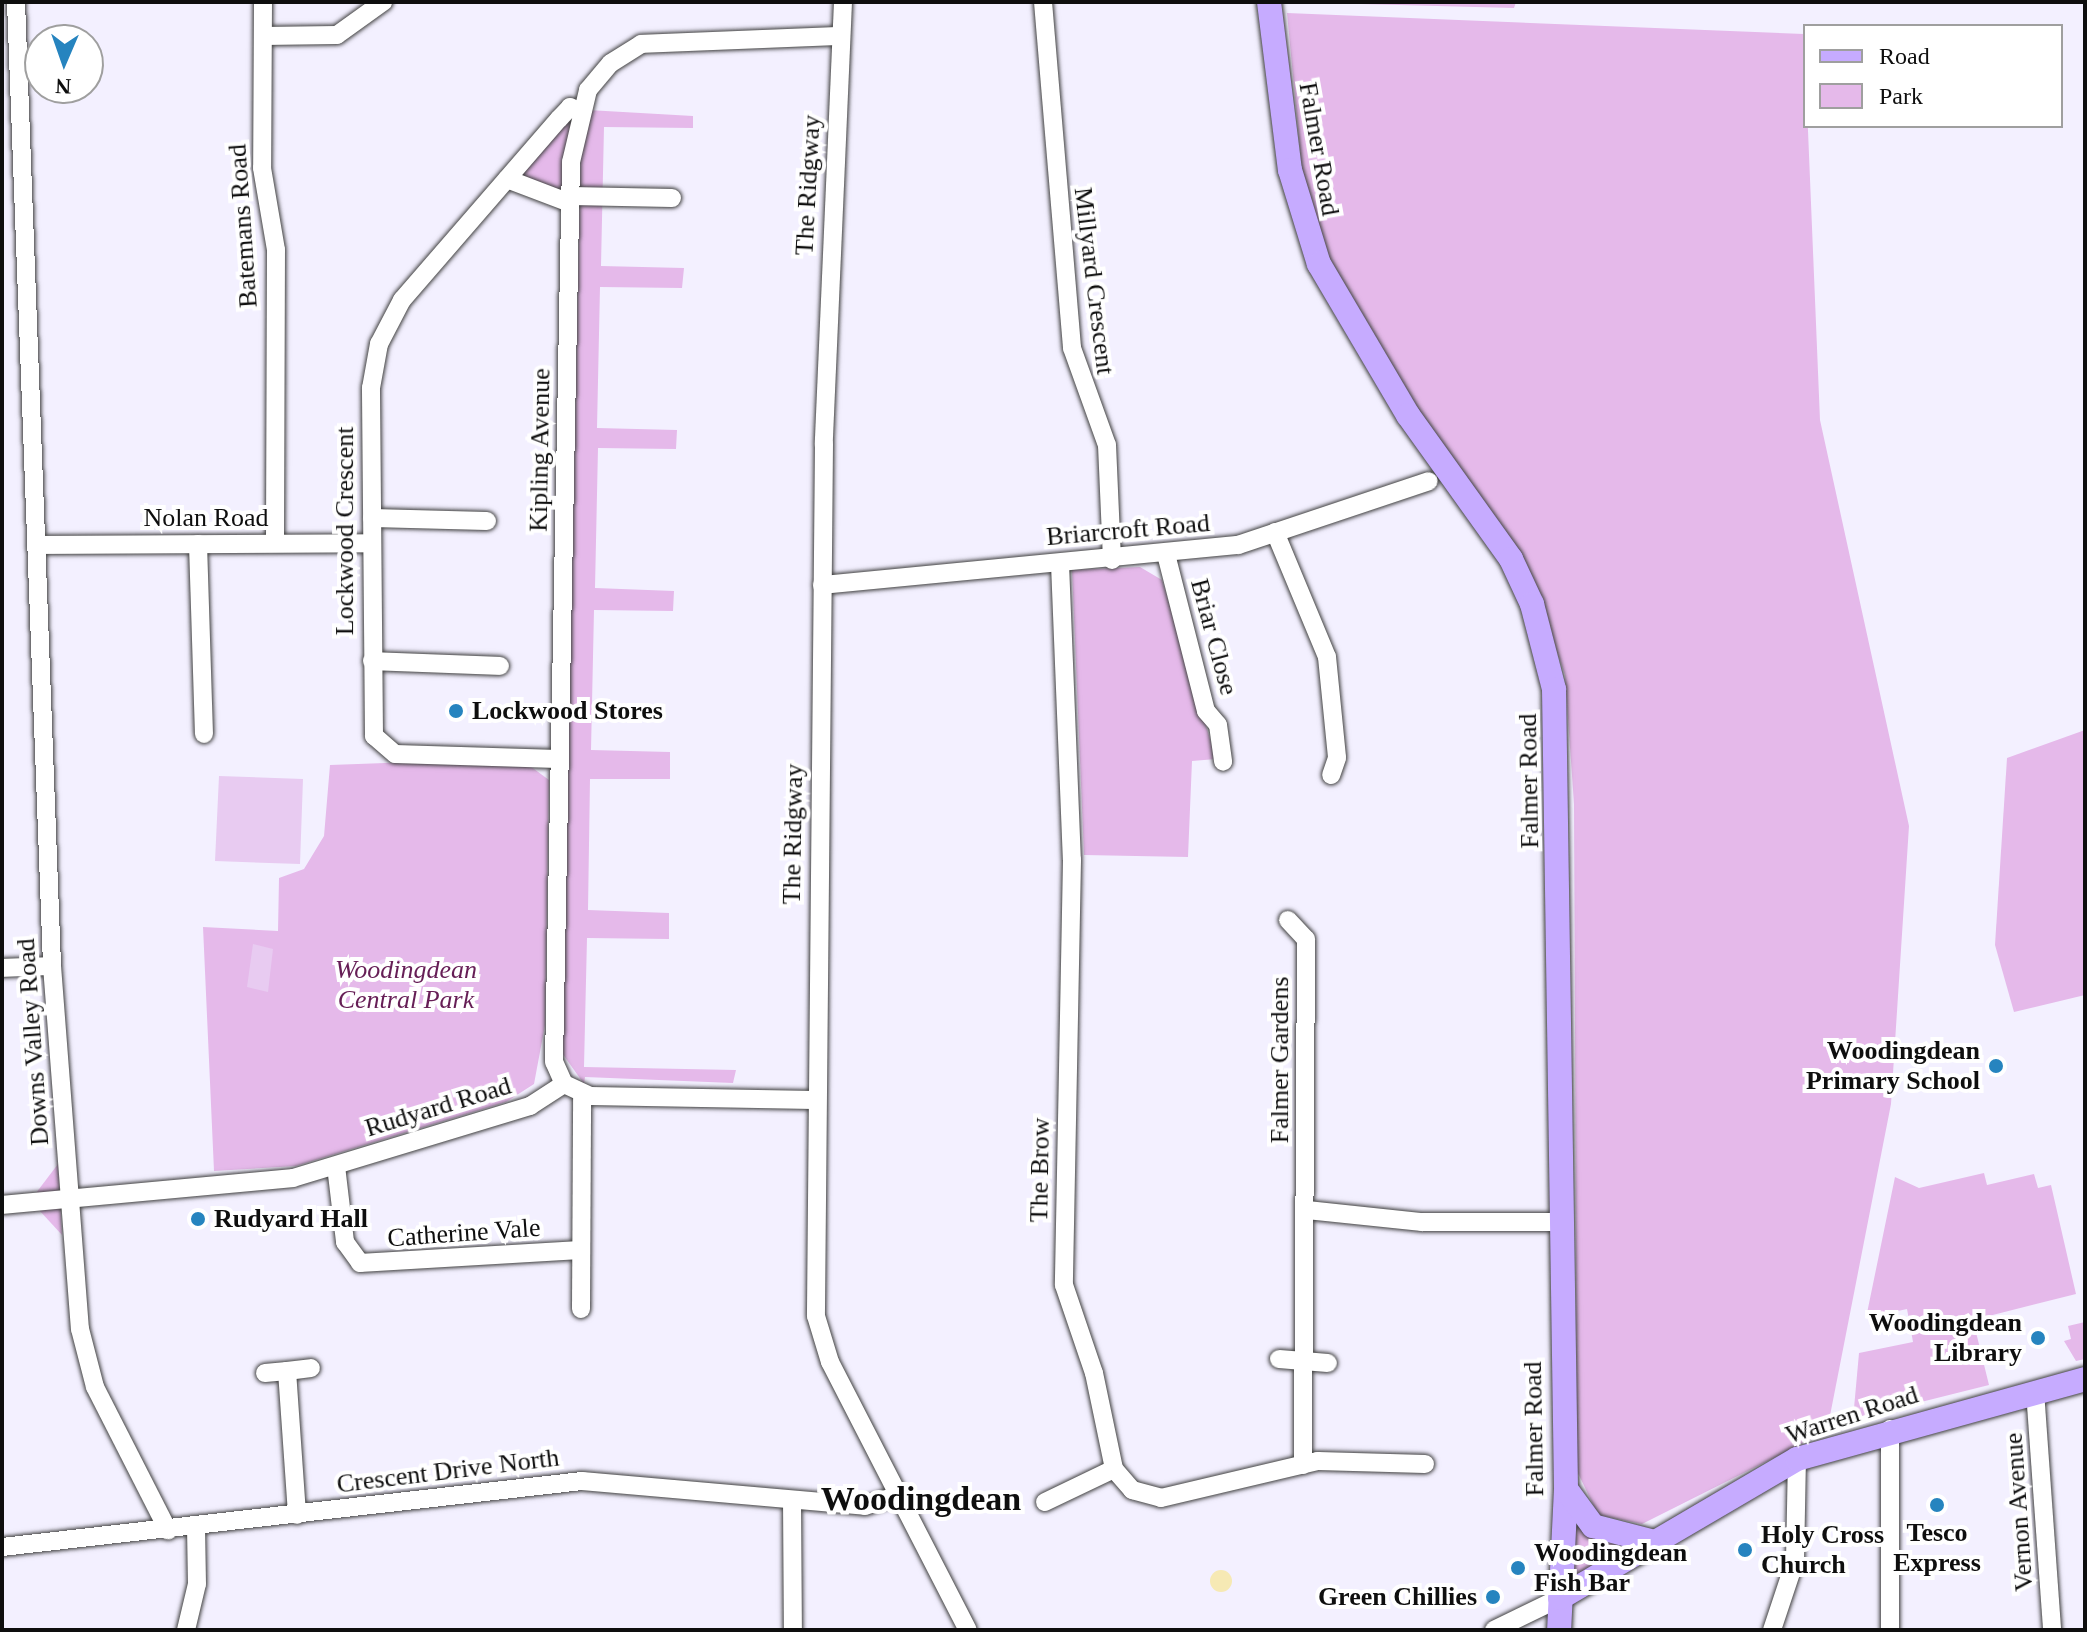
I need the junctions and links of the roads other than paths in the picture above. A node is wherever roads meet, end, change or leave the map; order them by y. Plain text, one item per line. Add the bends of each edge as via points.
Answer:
1 (16, 2) edge
2 (263, 2) edge
3 (383, 2) edge
4 (843, 2) edge
5 (1043, 2) edge
6 (1269, 2) edge
7 (263, 36) junction
8 (841, 36) junction
9 (579, 111) junction
10 (507, 179) junction
11 (672, 198) dead end
12 (570, 199) junction
13 (1429, 481) dead end
14 (372, 518) junction
15 (487, 521) dead end
16 (1275, 532) junction
17 (275, 543) junction
18 (372, 543) junction
19 (198, 544) junction
20 (40, 545) junction
21 (1167, 558) junction
22 (1112, 560) junction
23 (1060, 564) junction
24 (822, 585) junction
25 (372, 661) junction
26 (485, 686) dead end
27 (223, 707) dead end
28 (203, 708) junction
29 (204, 734) dead end
30 (558, 759) junction
31 (1223, 762) dead end
32 (1331, 775) dead end
33 (1288, 920) dead end
34 (52, 966) junction
35 (2, 968) edge
36 (564, 1084) junction
37 (582, 1095) junction
38 (814, 1100) junction
39 (336, 1166) junction
40 (71, 1199) junction
41 (2, 1205) edge
42 (1307, 1210) junction
43 (1561, 1222) junction
44 (580, 1250) junction
45 (581, 1309) dead end
46 (1279, 1359) dead end
47 (1303, 1362) junction
48 (1328, 1363) dead end
49 (311, 1368) dead end
50 (287, 1371) junction
51 (265, 1373) dead end
52 (2085, 1379) edge
53 (2035, 1391) junction
54 (1890, 1429) junction
55 (1797, 1459) junction
56 (1425, 1464) dead end
57 (1303, 1465) junction
58 (1114, 1469) junction
59 (1566, 1489) junction
60 (899, 1495) junction
61 (792, 1500) junction
62 (1045, 1502) dead end
63 (297, 1515) junction
64 (196, 1527) junction
65 (168, 1530) junction
66 (1651, 1541) junction
67 (2, 1547) edge
68 (1560, 1598) junction
69 (798, 1625) edge
70 (186, 1630) edge
71 (968, 1630) edge
72 (1494, 1630) edge
73 (1559, 1630) edge
74 (1772, 1630) edge
75 (1890, 1630) edge
76 (2052, 1630) edge

1 - 20 street, Downs Valley Road
2 - 7 street, Batemans Road
3 - 7 street via 337,35
4 - 8 street, The Ridgway
5 - 22 street, Millyard Crescent via 1072,348 1107,445
6 - 43 main road, Falmer Road via 1290,170 1319,264 1408,415 1502,543 1532,604 1548,663 1557,744
7 - 17 street, Batemans Road via 262,168 276,250
8 - 9 street, Kipling Avenue via 650,41 611,63
8 - 24 street, The Ridgway
9 - 10 street, Lockwood Crescent via 570,107
9 - 12 street, Kipling Avenue
10 - 12 street
10 - 14 street, Lockwood Crescent via 402,300 383,332 371,388
11 - 12 street
12 - 30 street, Kipling Avenue
13 - 16 street, Briarcroft Road
14 - 15 street
14 - 18 street, Lockwood Crescent
16 - 21 street, Briarcroft Road
16 - 32 street via 1327,657 1337,758
17 - 18 street, Nolan Road
17 - 19 street, Nolan Road
18 - 25 street, Lockwood Crescent
19 - 20 street, Nolan Road
19 - 28 street
20 - 34 street, Downs Valley Road
21 - 22 street, Briarcroft Road
21 - 31 street, Briar Close via 1206,711 1227,723
22 - 23 street, Briarcroft Road
23 - 24 street, Briarcroft Road
23 - 58 street, The Brow via 1072,860 1064,1285 1094,1373
24 - 38 street, The Ridgway
25 - 26 street via 493,666
25 - 30 street, Lockwood Crescent via 373,732 387,751
27 - 28 street
28 - 29 street
30 - 36 street, Kipling Avenue via 553,1055
33 - 42 street, Falmer Gardens via 1306,935
34 - 35 street
34 - 40 street, Downs Valley Road
36 - 37 street
36 - 39 street, Rudyard Road via 530,1106
37 - 38 street
37 - 44 street
38 - 60 street, The Ridgway via 819,1338
39 - 40 street, Rudyard Road via 257,1183
39 - 44 street, Catherine Vale via 345,1242 360,1263
40 - 41 street, Rudyard Road
40 - 65 street, Downs Valley Road via 89,1372
42 - 43 street via 1422,1222
42 - 47 street, Falmer Gardens
43 - 59 main road, Falmer Road
44 - 45 street
46 - 47 street
47 - 48 street
47 - 57 street, Falmer Gardens
49 - 50 street
50 - 51 street
50 - 63 street
52 - 53 main road, Warren Road
53 - 54 main road, Warren Road
53 - 76 street, Vernon Avenue
54 - 55 main road, Warren Road
54 - 75 street
55 - 66 main road, Warren Road
55 - 74 street via 1795,1561
56 - 57 street via 1399,1453
57 - 58 street via 1172,1498 1137,1493
58 - 62 street
59 - 66 main road via 1593,1526
59 - 68 main road, Falmer Road
60 - 61 street, Crescent Drive North via 865,1506
60 - 71 street, The Ridgway
61 - 63 street, Crescent Drive North via 582,1481
61 - 69 street
63 - 64 street, Crescent Drive North
64 - 65 street, Crescent Drive North
64 - 70 street via 197,1584
65 - 67 street, Crescent Drive North
66 - 68 main road, Warren Road
68 - 72 street
68 - 73 main road, Falmer Road

